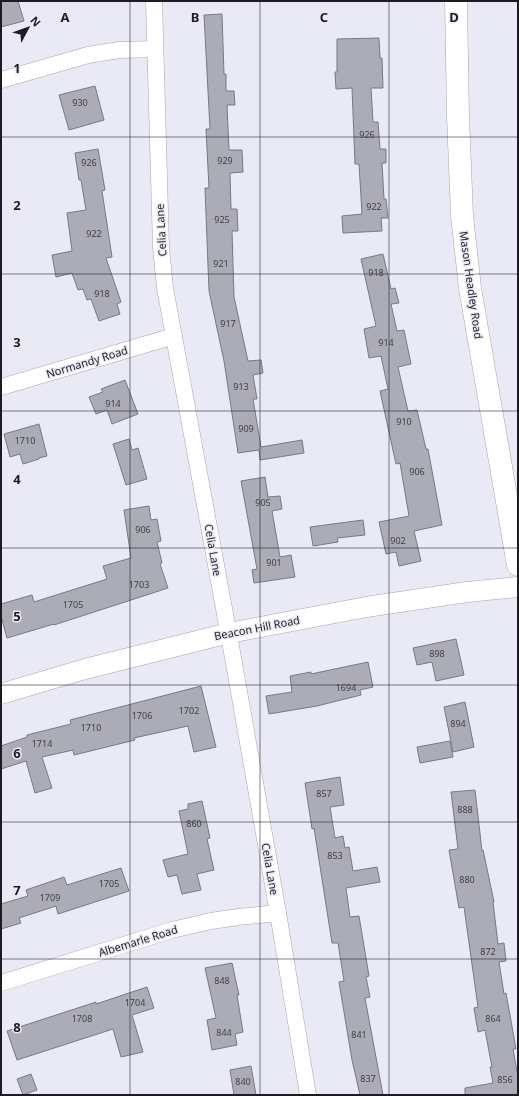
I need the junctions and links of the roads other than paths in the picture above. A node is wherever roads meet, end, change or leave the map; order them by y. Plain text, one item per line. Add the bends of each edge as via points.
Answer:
1 (154, 1) edge
2 (456, 1) edge
3 (155, 49) junction
4 (1, 80) edge
5 (174, 336) junction
6 (1, 388) edge
7 (518, 565) edge
8 (518, 587) edge
9 (229, 633) junction
10 (1, 694) edge
11 (278, 913) junction
12 (1, 983) edge
13 (308, 1095) edge

1 - 3 street, Celia Lane
2 - 7 main road, Mason Headley Road via 462,216 470,288
3 - 4 street via 119,50 88,55
3 - 5 street, Celia Lane via 160,247
5 - 6 street, Normandy Road
5 - 9 street, Celia Lane
8 - 9 street, Beacon Hill Road via 467,592 366,608
9 - 10 street, Beacon Hill Road via 85,669
9 - 11 street, Celia Lane
11 - 12 street, Albemarle Road via 211,921 172,930
11 - 13 street, Celia Lane

